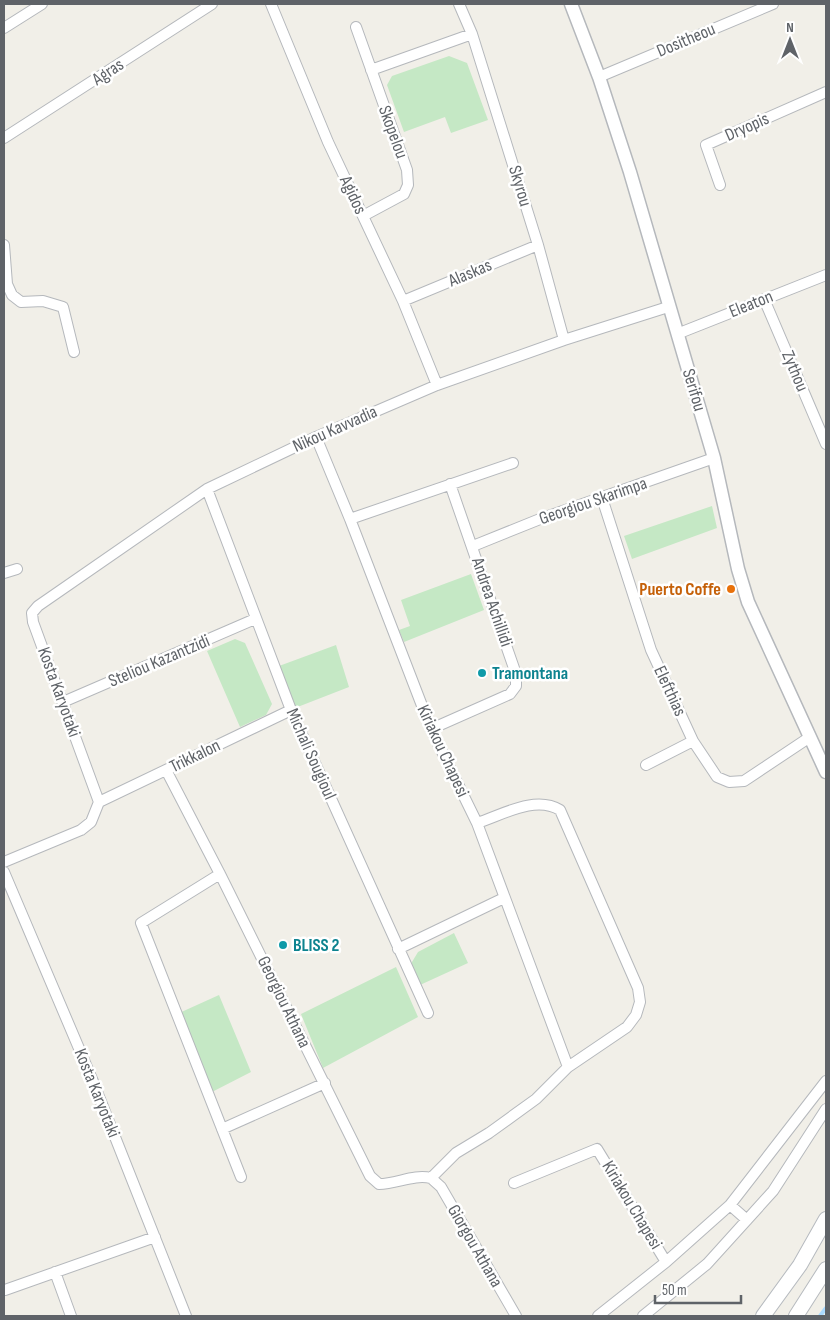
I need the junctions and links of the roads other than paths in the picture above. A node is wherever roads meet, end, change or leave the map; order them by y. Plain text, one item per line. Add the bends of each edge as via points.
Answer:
1 (42, 4) edge
2 (212, 4) edge
3 (271, 4) edge
4 (459, 4) edge
5 (571, 4) edge
6 (773, 4) edge
7 (356, 27) dead end
8 (4, 28) edge
9 (472, 34) junction
10 (371, 70) junction
11 (599, 77) junction
12 (826, 92) edge
13 (4, 138) edge
14 (720, 185) dead end
15 (363, 216) junction
16 (4, 245) edge
17 (538, 245) junction
18 (826, 275) edge
19 (764, 299) junction
20 (403, 301) junction
21 (668, 307) junction
22 (677, 334) junction
23 (564, 340) junction
24 (74, 352) dead end
25 (437, 385) junction
26 (316, 437) junction
27 (826, 444) edge
28 (714, 458) junction
29 (512, 463) dead end
30 (450, 484) junction
31 (207, 489) junction
32 (602, 498) junction
33 (350, 519) junction
34 (473, 546) junction
35 (17, 569) dead end
36 (4, 573) edge
37 (32, 613) joint
38 (255, 619) junction
39 (63, 702) junction
40 (291, 710) junction
41 (431, 729) junction
42 (810, 737) junction
43 (693, 741) junction
44 (646, 765) dead end
45 (166, 770) junction
46 (826, 772) edge
47 (99, 802) junction
48 (477, 823) junction
49 (4, 862) edge
50 (4, 872) edge
51 (220, 874) junction
52 (504, 898) junction
53 (398, 949) junction
54 (428, 1013) dead end
55 (568, 1067) junction
56 (826, 1081) edge
57 (324, 1083) junction
58 (826, 1109) edge
59 (222, 1129) junction
60 (241, 1177) dead end
61 (431, 1178) junction
62 (514, 1184) dead end
63 (730, 1205) junction
64 (826, 1219) edge
65 (747, 1220) junction
66 (155, 1237) junction
67 (666, 1262) junction
68 (826, 1269) edge
69 (55, 1272) junction
70 (5, 1290) dead end
71 (71, 1316) edge
72 (186, 1316) edge
73 (516, 1316) edge
74 (598, 1316) edge
75 (643, 1316) edge
76 (763, 1316) edge
77 (796, 1316) edge

1 - 8 street
2 - 13 street, Agras
3 - 15 street, Agidos via 328,142
4 - 9 street, Skyrou
5 - 11 street, Serifou
6 - 11 street, Dositheou
7 - 10 street, Skopelou
9 - 10 street
9 - 17 street, Skyrou
10 - 15 street, Skopelou via 407,170 408,185 404,194
11 - 21 street, Serifou
12 - 14 street, Dryopis via 706,145
15 - 20 street, Agidos
16 - 24 street via 12,295 21,302 43,301 63,308
17 - 20 street, Alaskas
17 - 23 street, Skyrou
18 - 19 street, Eleaton
19 - 22 street, Eleaton
19 - 27 street, Zythou
20 - 25 street, Agidos
21 - 22 street, Serifou
21 - 23 street, Nikou Kavvadia
22 - 28 street, Serifou
23 - 25 street, Nikou Kavvadia
25 - 26 street, Nikou Kavvadia
26 - 31 street, Nikou Kavvadia
26 - 33 street, Kiriakou Chapesi
28 - 32 street, Georgiou Skarimpa
28 - 42 street, Serifou via 748,602
29 - 30 street
30 - 33 street
30 - 34 street, Andrea Achillidi
31 - 37 street, Nikou Kavvadia
31 - 38 street, Michali Sougioul
32 - 34 street, Georgiou Skarimpa
32 - 43 street, Elefthias via 652,650
33 - 41 street, Kiriakou Chapesi
34 - 41 street, Andrea Achillidi via 516,674 516,686 510,694
35 - 36 street
37 - 39 street, Kosta Karyotaki
38 - 39 street, Steliou Kazantzidi
38 - 40 street, Michali Sougioul
39 - 47 street, Kosta Karyotaki
40 - 45 street, Trikkalon
40 - 53 street, Michali Sougioul
41 - 48 street, Kiriakou Chapesi
42 - 43 street, Elefthias via 744,781 729,782 717,777
42 - 46 street, Serifou
43 - 44 street
45 - 47 street, Trikkalon
45 - 51 street, Georgiou Athana
47 - 49 street via 91,822 81,830
48 - 52 street, Kiriakou Chapesi
48 - 55 street via 539,803 550,804 560,810 638,988 640,1002 627,1027
50 - 66 street, Kosta Karyotaki
51 - 57 street, Georgiou Athana
51 - 59 street via 141,923
52 - 53 street
52 - 55 street, Kiriakou Chapesi
53 - 54 street, Michali Sougioul
55 - 61 street via 536,1099 456,1153
56 - 63 street
57 - 59 street
57 - 61 street, Georgiou Athana via 370,1176 379,1184 393,1184 419,1176
58 - 65 street via 773,1191
59 - 60 street
61 - 73 street, Giorgou Athana via 441,1187
62 - 67 street, Kiriakou Chapesi via 597,1149
63 - 65 street
63 - 67 street
64 - 76 main road via 800,1265
65 - 75 street via 707,1264
66 - 69 street
66 - 72 street, Kosta Karyotaki
67 - 74 street
68 - 77 main road
69 - 70 street
69 - 71 street

